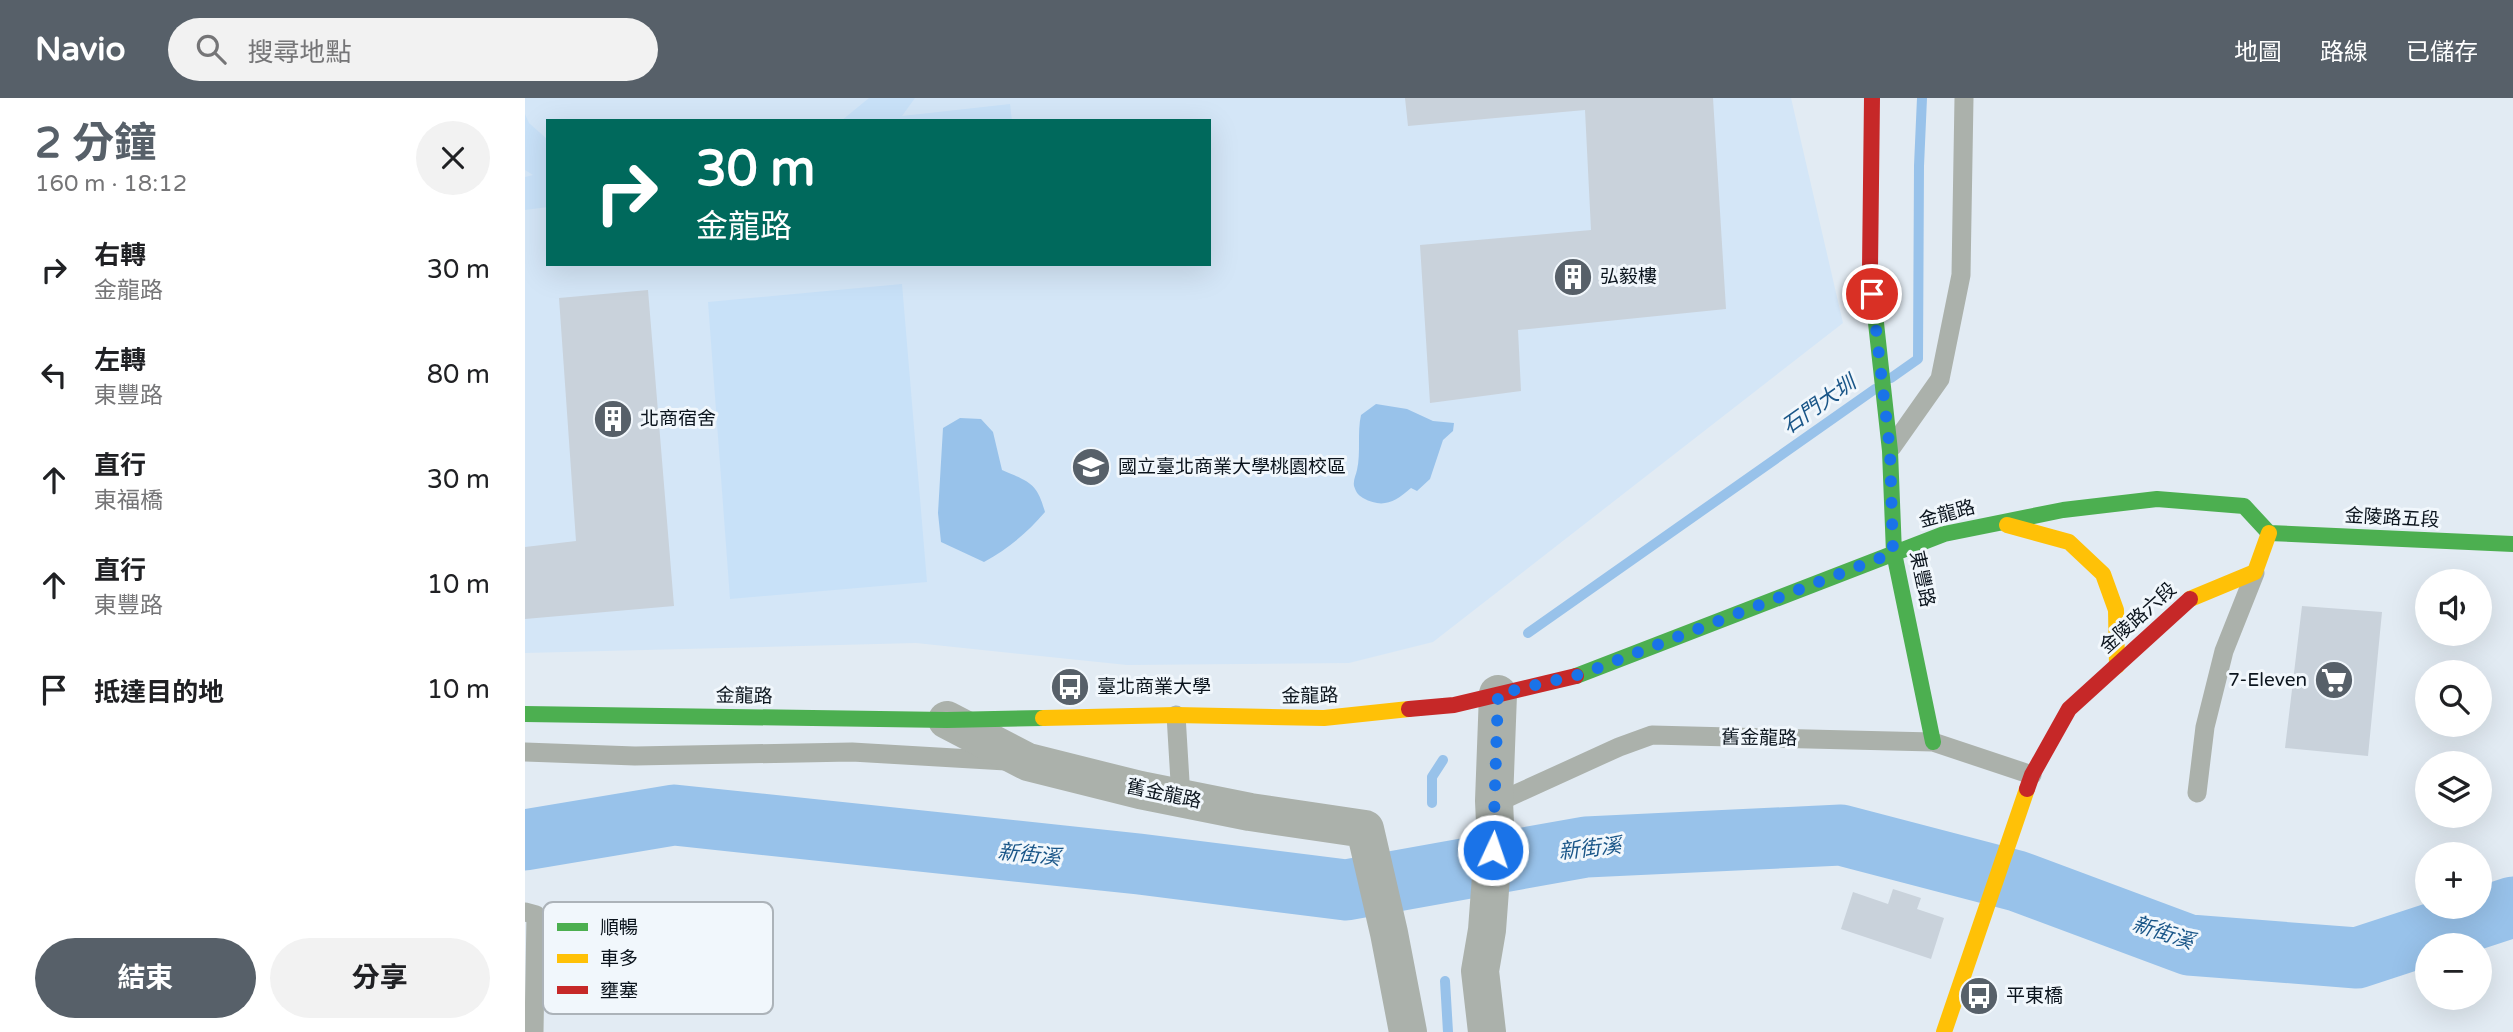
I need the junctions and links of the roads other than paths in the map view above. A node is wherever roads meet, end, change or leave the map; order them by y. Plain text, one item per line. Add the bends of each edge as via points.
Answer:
1 (1872, 98) edge
2 (1964, 98) edge
3 (1890, 451) junction
4 (1999, 523) junction
5 (2269, 533) junction
6 (2513, 544) edge
7 (1893, 553) junction
8 (2255, 572) junction
9 (2117, 666) junction
10 (1498, 694) junction
11 (525, 714) edge
12 (1176, 715) junction
13 (947, 720) junction
14 (1933, 741) junction
15 (525, 752) edge
16 (1028, 762) junction
17 (2032, 775) junction
18 (2197, 793) dead end
19 (1181, 798) junction
20 (1494, 812) junction
21 (525, 912) edge
22 (534, 1032) edge
23 (1408, 1032) edge
24 (1487, 1032) edge
25 (1944, 1032) edge

1 - 3 main road, 東豐路 via 1870,273
2 - 3 lane via 1961,275 1940,379
3 - 7 main road, 東豐路
4 - 5 main road, 金龍路 via 2157,499 2244,506
4 - 7 main road, 金龍路 via 1944,534
4 - 9 main road via 2069,542 2103,574 2116,610
5 - 6 main road, 金陵路五段
5 - 8 main road
7 - 10 main road, 金龍路 via 1582,674
7 - 14 main road, 東豐路
8 - 9 main road, 金陵路六段 via 2193,596
8 - 18 lane via 2224,651 2205,727
9 - 17 main road, 金陵路六段 via 2069,709
10 - 12 main road, 金龍路 via 1454,705 1324,718
10 - 20 street
11 - 13 main road, 金龍路
12 - 13 main road, 金龍路
12 - 19 lane
13 - 16 street, 舊金龍路
14 - 17 lane, 舊金龍路
14 - 20 lane, 舊金龍路 via 1652,736 1507,798
15 - 16 lane via 635,756 852,752
16 - 19 street, 舊金龍路
17 - 25 main road, 金陵路六段
19 - 23 street, 舊金龍路 via 1365,829
20 - 24 street via 1480,971
21 - 22 lane via 536,915

